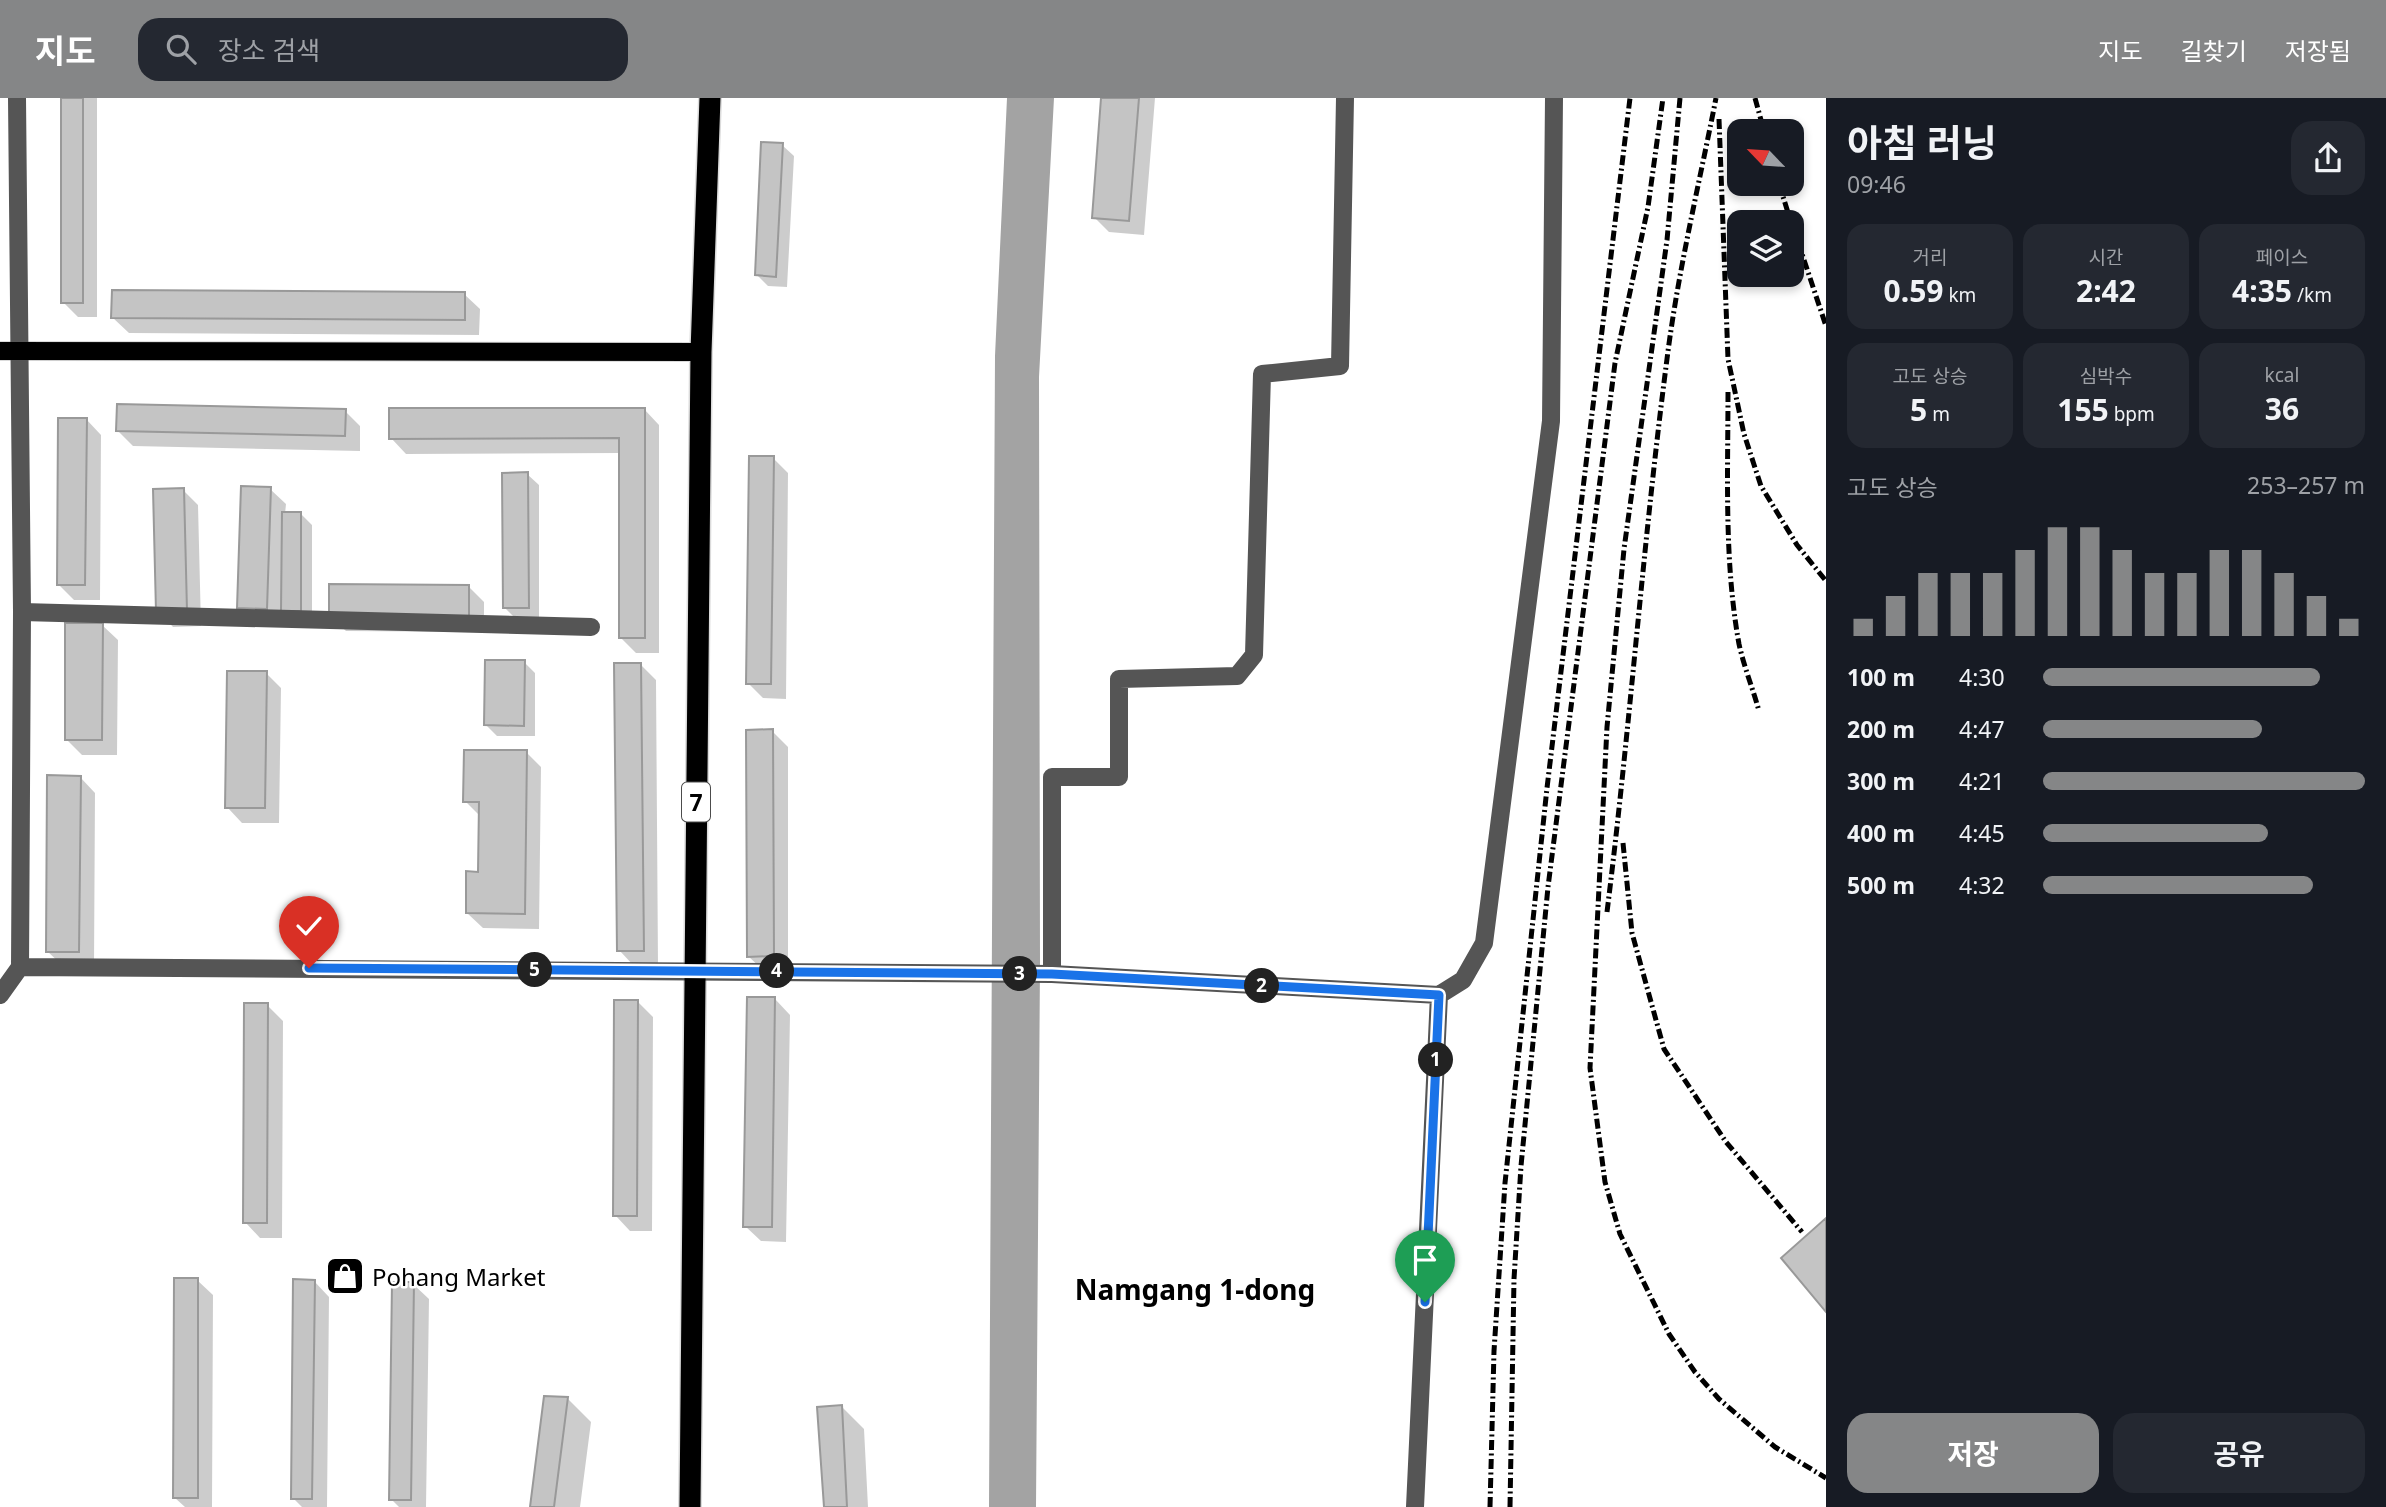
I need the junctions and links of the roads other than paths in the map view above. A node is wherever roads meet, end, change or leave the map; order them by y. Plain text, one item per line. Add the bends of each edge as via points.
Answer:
1 (17, 98) edge
2 (710, 98) edge
3 (1345, 98) edge
4 (1554, 98) edge
5 (20, 351) junction
6 (0, 352) edge
7 (701, 352) junction
8 (22, 612) junction
9 (591, 627) dead end
10 (20, 967) junction
11 (694, 971) junction
12 (1052, 974) junction
13 (0, 995) edge
14 (1439, 995) junction
15 (690, 1507) edge
16 (1415, 1507) edge

1 - 5 street
2 - 7 highway, 7
3 - 12 street via 1340,366 1262,374 1254,655 1237,676 1119,679 1119,777 1052,777
4 - 14 street via 1551,421 1546,462 1484,943 1464,980
5 - 6 main road
5 - 7 main road
5 - 8 street
7 - 11 highway, 7
8 - 9 street
8 - 10 street
10 - 11 street
10 - 13 street
11 - 12 street
11 - 15 highway, 7
12 - 14 street
14 - 16 street

